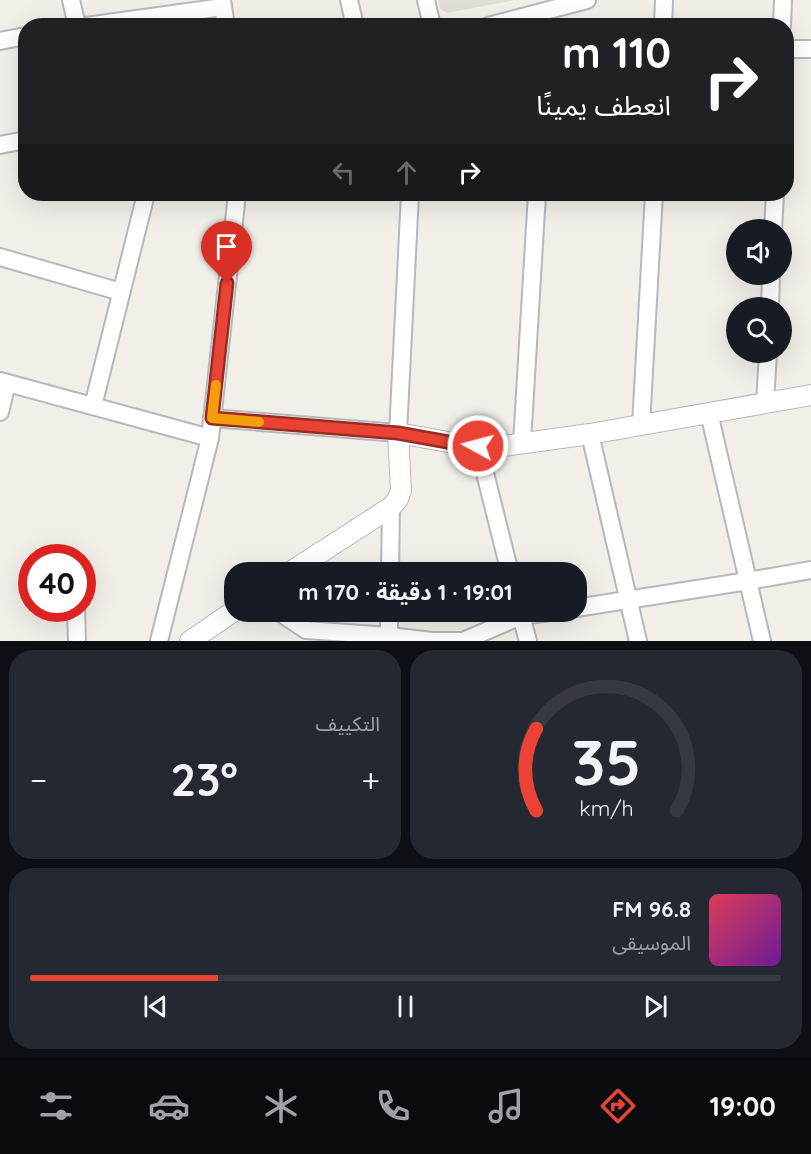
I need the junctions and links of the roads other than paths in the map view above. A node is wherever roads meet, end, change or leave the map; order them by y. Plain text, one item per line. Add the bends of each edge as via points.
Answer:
1 (71, 0) edge
2 (349, 0) edge
3 (426, 0) edge
4 (587, 0) edge
5 (664, 0) edge
6 (783, 0) edge
7 (222, 4) edge
8 (74, 18) edge
9 (135, 18) edge
10 (353, 18) edge
11 (430, 18) edge
12 (547, 18) edge
13 (663, 18) edge
14 (782, 18) edge
15 (18, 38) edge
16 (0, 41) edge
17 (794, 49) edge
18 (811, 49) edge
19 (18, 142) edge
20 (0, 145) edge
21 (144, 201) edge
22 (236, 201) edge
23 (410, 201) edge
24 (537, 201) edge
25 (654, 201) edge
26 (775, 201) edge
27 (774, 219) edge
28 (0, 257) edge
29 (121, 292) junction
30 (767, 363) edge
31 (4, 382) edge
32 (811, 395) edge
33 (765, 404) junction
34 (93, 406) junction
35 (0, 412) edge
36 (709, 413) junction
37 (212, 418) junction
38 (641, 425) junction
39 (398, 433) junction
40 (590, 434) junction
41 (210, 438) junction
42 (522, 443) junction
43 (478, 446) junction
44 (391, 507) junction
45 (306, 562) edge
46 (390, 562) edge
47 (507, 562) edge
48 (811, 570) edge
49 (748, 581) junction
50 (629, 600) junction
51 (587, 606) edge
52 (224, 618) edge
53 (76, 622) edge
54 (294, 622) edge
55 (389, 622) edge
56 (504, 622) edge
57 (523, 622) edge
58 (389, 638) edge
59 (77, 641) edge
60 (159, 641) edge
61 (190, 641) edge
62 (528, 641) edge
63 (638, 641) edge
64 (762, 641) edge

1 - 8 street
2 - 10 street
3 - 11 street
4 - 12 street
5 - 13 street
6 - 14 street
7 - 9 street
15 - 16 street
17 - 18 street
19 - 20 street
21 - 29 street
22 - 37 street
23 - 39 street
24 - 42 street
25 - 38 street
26 - 27 street
28 - 29 street
29 - 34 street
30 - 33 street
31 - 34 street
31 - 35 street
32 - 33 street
33 - 36 street
34 - 41 street
36 - 38 street
36 - 49 street
37 - 39 street
37 - 41 street
38 - 40 street
39 - 43 street
39 - 44 street via 401,490
40 - 42 street
40 - 50 street
41 - 60 street
42 - 43 street
43 - 47 street
44 - 45 street
44 - 46 street
48 - 49 street
49 - 50 street
49 - 64 street
50 - 51 street
50 - 63 street
52 - 61 street
53 - 59 street
54 - 58 street via 306,630
55 - 58 street
56 - 58 street via 463,641
57 - 62 street

